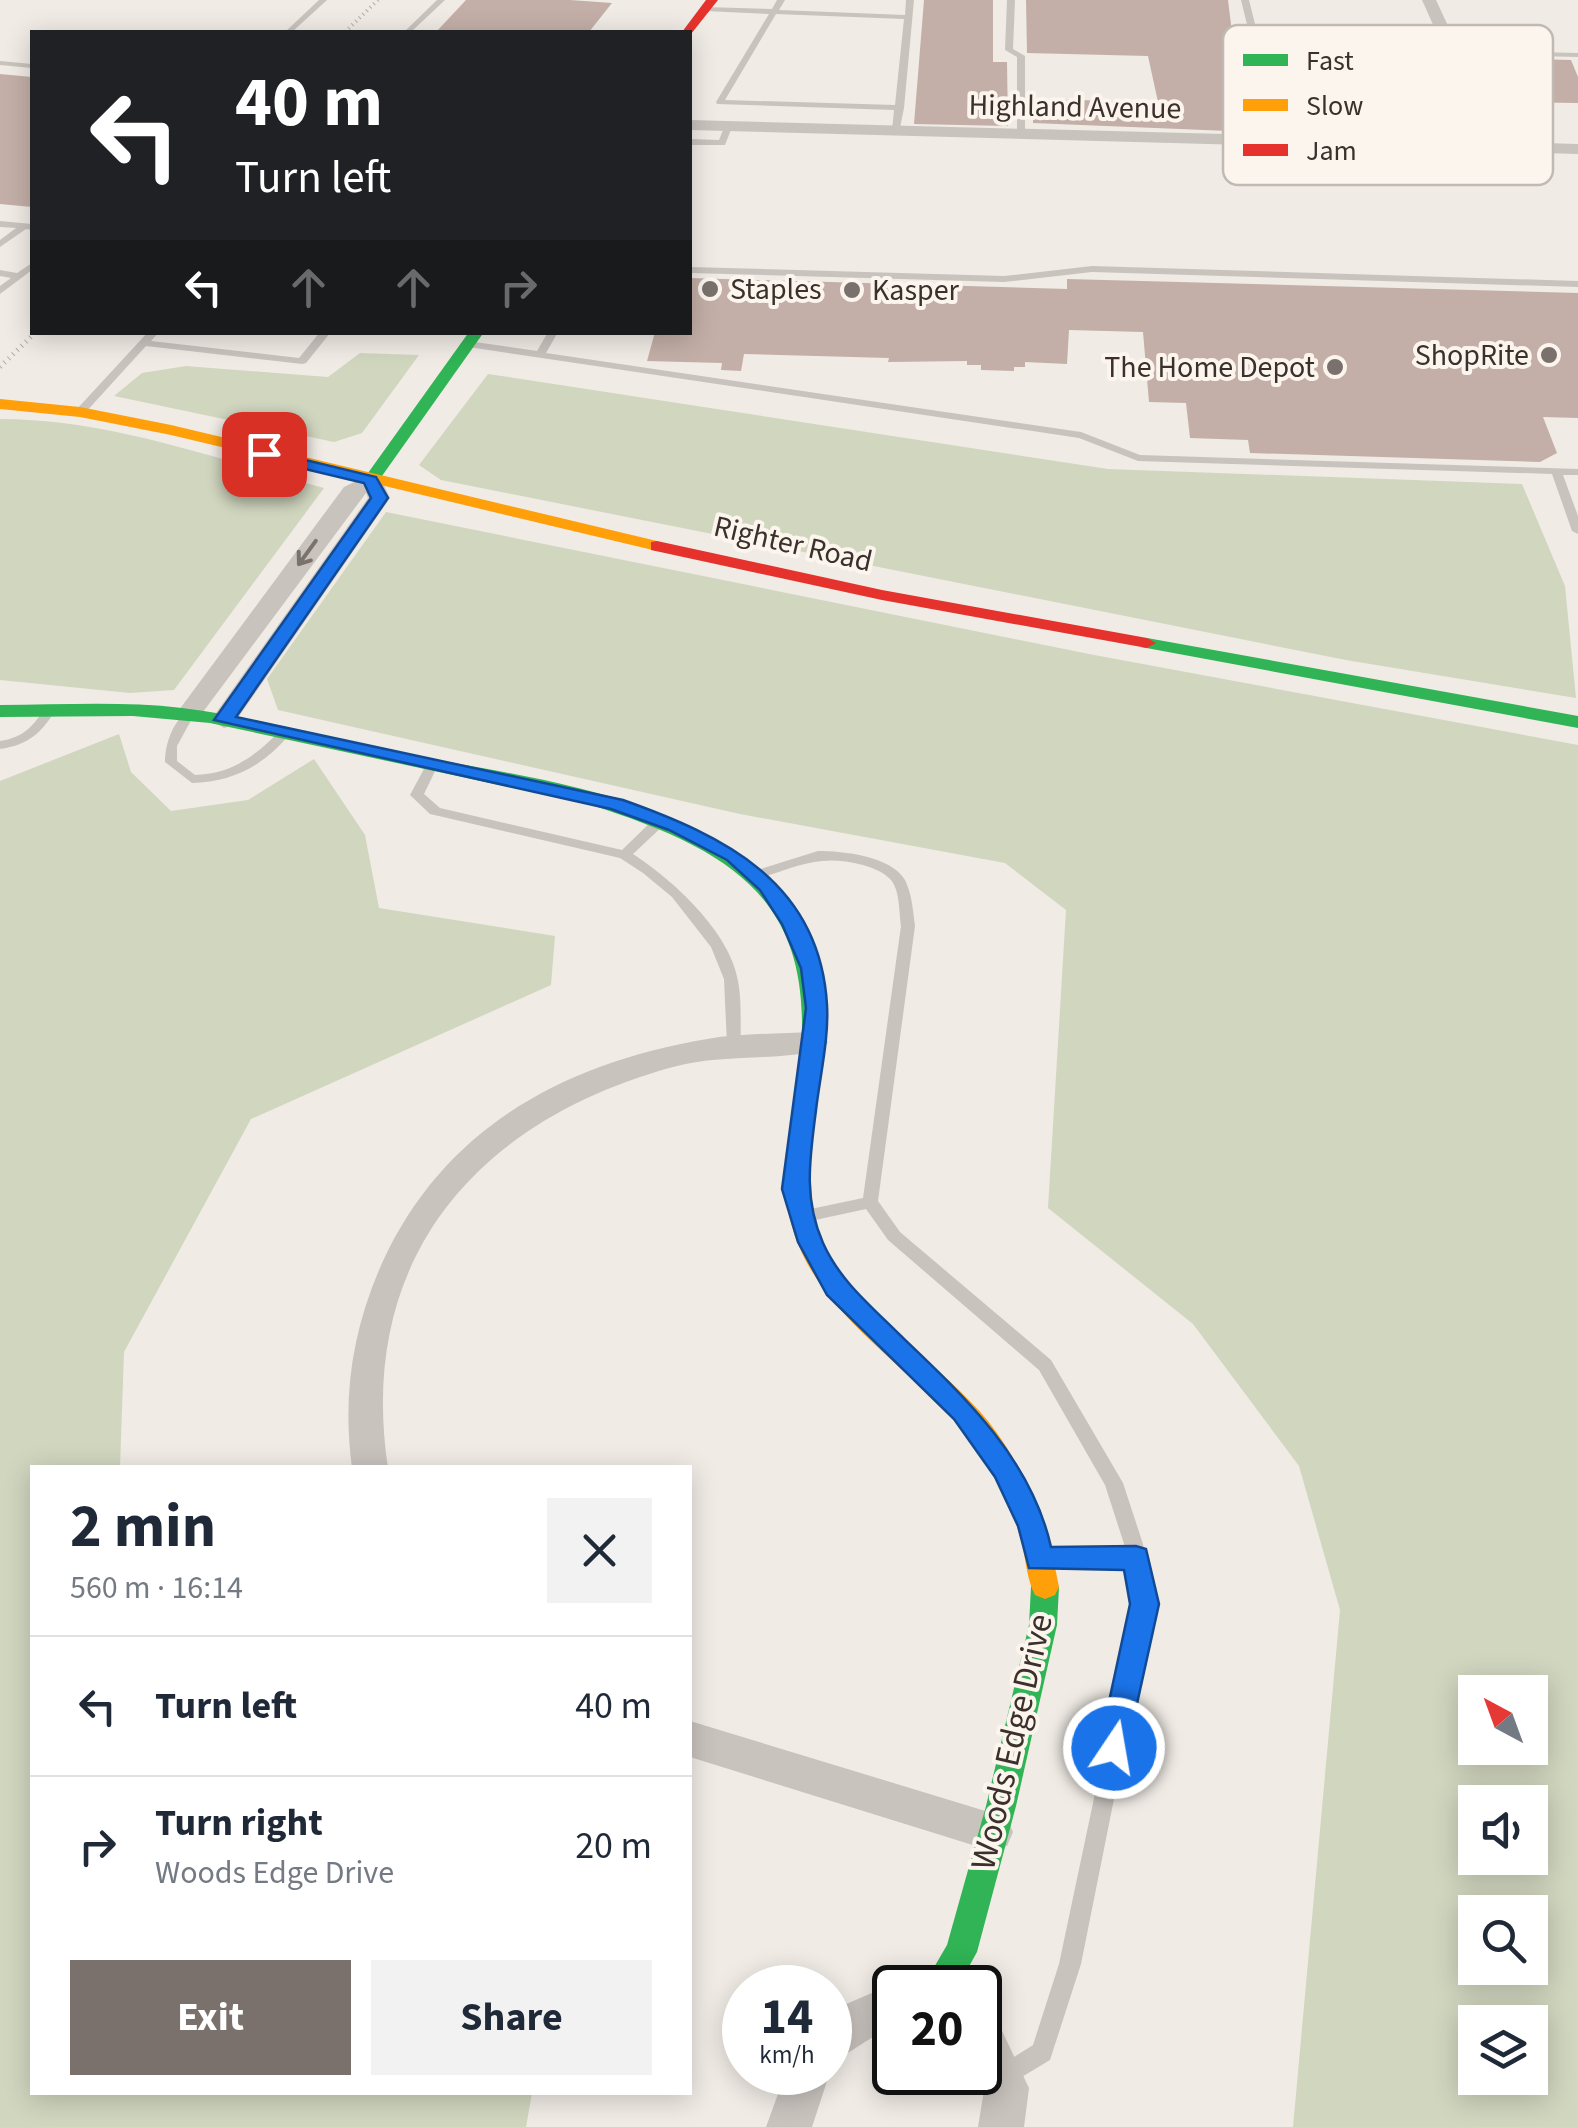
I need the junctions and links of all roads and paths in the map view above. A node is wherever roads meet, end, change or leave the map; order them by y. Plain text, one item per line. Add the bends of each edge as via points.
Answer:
1 (323, 0) edge
2 (441, 0) edge
3 (781, 0) edge
4 (910, 0) edge
5 (1012, 0) edge
6 (1245, 0) edge
7 (1430, 0) edge
8 (708, 4) edge
9 (774, 13) junction
10 (909, 17) junction
11 (1251, 25) edge
12 (1441, 25) edge
13 (290, 30) edge
14 (409, 30) edge
15 (688, 30) edge
16 (1553, 54) edge
17 (1578, 55) edge
18 (0, 63) edge
19 (30, 66) edge
20 (773, 104) junction
21 (900, 108) junction
22 (692, 126) edge
23 (728, 127) junction
24 (769, 128) junction
25 (896, 131) junction
26 (1021, 133) junction
27 (1223, 138) edge
28 (692, 142) edge
29 (1553, 148) edge
30 (1578, 149) edge
31 (0, 224) edge
32 (29, 226) edge
33 (0, 244) edge
34 (30, 268) edge
35 (692, 270) edge
36 (0, 273) edge
37 (20, 276) junction
38 (1578, 284) edge
39 (0, 291) edge
40 (151, 335) edge
41 (324, 335) edge
42 (551, 335) edge
43 (473, 338) edge
44 (144, 343) junction
45 (540, 354) junction
46 (0, 404) edge
47 (80, 412) junction
48 (1556, 471) junction
49 (1578, 472) edge
50 (370, 480) junction
51 (1578, 531) edge
52 (50, 709) junction
53 (0, 711) edge
54 (188, 715) junction
55 (224, 720) junction
56 (1578, 722) edge
57 (283, 735) junction
58 (0, 746) edge
59 (431, 767) junction
60 (661, 820) junction
61 (625, 855) junction
62 (756, 875) junction
63 (813, 1042) junction
64 (734, 1045) junction
65 (870, 1202) junction
66 (802, 1216) junction
67 (369, 1465) edge
68 (1136, 1558) junction
69 (1039, 1560) junction
70 (692, 1740) edge
71 (992, 1832) junction
72 (953, 1965) edge
73 (1002, 2078) joint
74 (800, 2095) edge
75 (790, 2127) edge
76 (1001, 2127) edge

1 - 13 lane
2 - 14 lane
3 - 9 lane
4 - 10 lane
5 - 26 lane via 1009,50 1021,56
6 - 11 lane
7 - 12 street
8 - 9 lane
8 - 15 street
9 - 10 lane
9 - 20 lane via 720,102
10 - 21 lane
16 - 17 lane
18 - 19 lane
20 - 21 lane
20 - 24 lane
21 - 25 lane
22 - 23 street, Highland Avenue
23 - 24 street, Highland Avenue
23 - 28 lane via 722,143
24 - 25 street, Highland Avenue
25 - 26 street, Highland Avenue
26 - 27 street, Highland Avenue
29 - 30 street, Highland Avenue
31 - 32 lane
32 - 33 lane
34 - 37 lane
35 - 38 lane via 1004,279 1064,269
36 - 37 lane
37 - 39 lane
40 - 44 lane
41 - 44 lane via 302,361
42 - 45 lane
43 - 45 lane
43 - 50 street
44 - 47 lane
45 - 48 lane via 1081,435 1138,458
46 - 47 street, Righter Road
47 - 50 street, Righter Road
48 - 49 lane
48 - 51 lane
50 -> 54 street via 352,492
50 - 55 street via 379,498
50 - 56 street, Righter Road via 970,613
52 - 53 street, Woods Edge Drive
52 - 54 street, Woods Edge Drive
52 - 58 lane via 38,731
54 - 55 street, Woods Edge Drive
54 - 57 lane via 171,762 192,779 236,774
55 - 57 street, Woods Edge Drive
57 - 59 street, Woods Edge Drive
59 - 60 street, Woods Edge Drive via 616,804
59 - 61 lane via 416,795 435,811
60 - 61 lane
60 - 62 street, Woods Edge Drive via 734,856
61 - 64 lane via 677,894 718,946 731,979
62 - 63 street, Woods Edge Drive via 792,924 812,968
62 - 65 lane via 818,855 842,855 881,866 903,892 908,926
63 - 64 street
63 - 66 street, Woods Edge Drive via 794,1189
64 - 67 street via 659,1062 576,1092 482,1146 448,1180 398,1261 380,1308 362,1424
65 - 66 lane
65 - 68 lane via 894,1236 1045,1365 1114,1483
66 - 69 street, Woods Edge Drive via 836,1289 964,1412 1006,1470 1032,1526
68 - 69 lane
68 - 73 lane via 1144,1604 1070,1964 1042,2052
69 - 71 street, Woods Edge Drive via 1046,1596 1030,1690
70 - 71 street
71 - 72 street, Woods Edge Drive
73 - 76 street via 1007,2088
74 - 75 street

